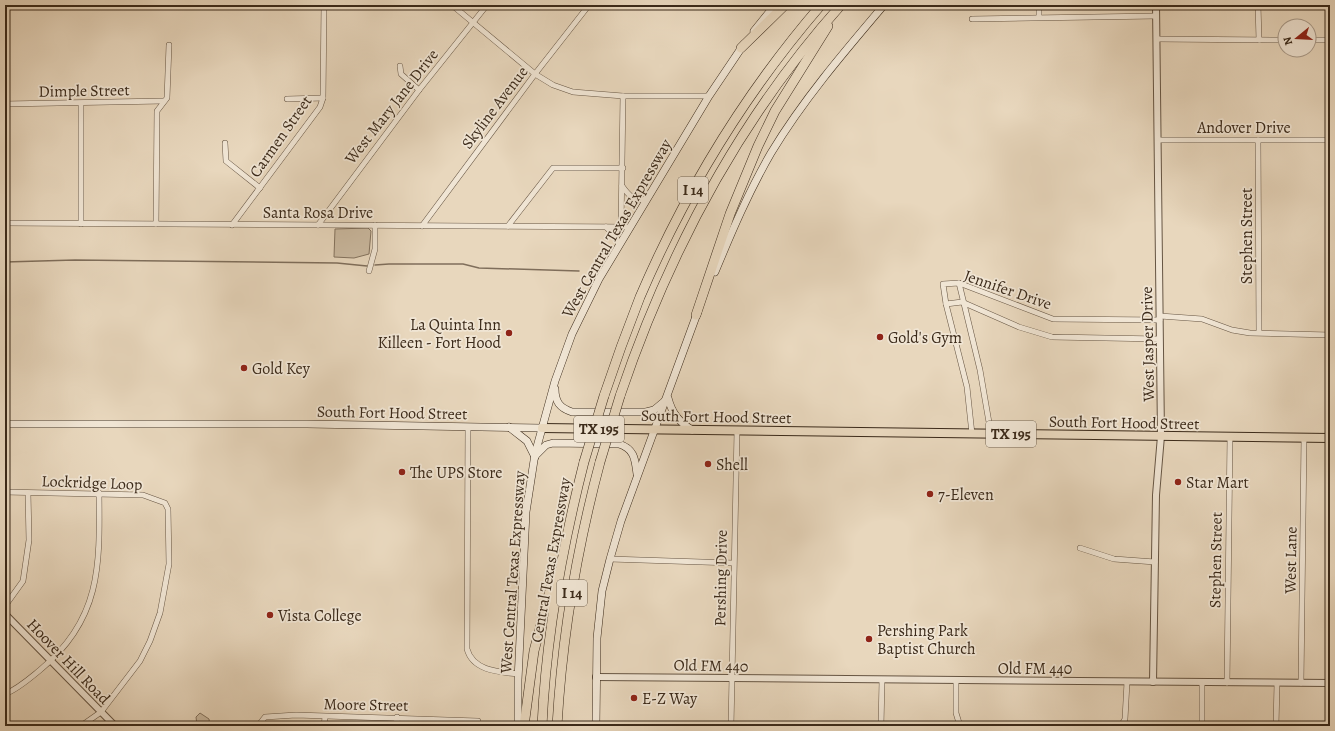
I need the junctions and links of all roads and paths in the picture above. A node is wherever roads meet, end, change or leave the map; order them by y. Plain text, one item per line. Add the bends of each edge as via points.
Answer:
1 (324, 5) edge
2 (452, 5) edge
3 (487, 5) edge
4 (589, 5) edge
5 (775, 5) edge
6 (785, 5) edge
7 (820, 5) edge
8 (841, 5) edge
9 (884, 5) edge
10 (1039, 5) edge
11 (1156, 5) edge
12 (1258, 5) edge
13 (1330, 5) edge
14 (834, 13) junction
15 (1156, 16) junction
16 (1039, 17) junction
17 (972, 19) dead end
18 (474, 22) junction
19 (1156, 39) junction
20 (1259, 40) junction
21 (1277, 40) edge
22 (1317, 40) edge
23 (1330, 40) edge
24 (169, 45) dead end
25 (741, 48) junction
26 (400, 66) dead end
27 (535, 74) junction
28 (419, 90) junction
29 (623, 96) junction
30 (709, 96) junction
31 (323, 98) junction
32 (287, 99) dead end
33 (163, 101) junction
34 (5, 104) edge
35 (81, 104) junction
36 (1158, 140) junction
37 (1258, 140) junction
38 (1330, 140) edge
39 (225, 143) dead end
40 (623, 168) junction
41 (622, 186) junction
42 (260, 188) junction
43 (647, 199) junction
44 (5, 223) edge
45 (81, 224) junction
46 (156, 224) junction
47 (232, 225) junction
48 (318, 225) junction
49 (375, 225) junction
50 (422, 226) junction
51 (508, 226) junction
52 (606, 227) junction
53 (621, 227) junction
54 (631, 227) junction
55 (620, 246) junction
56 (370, 271) dead end
57 (958, 283) junction
58 (962, 302) junction
59 (946, 304) junction
60 (696, 315) junction
61 (1160, 318) junction
62 (1259, 332) junction
63 (1330, 335) edge
64 (1159, 339) junction
65 (555, 381) junction
66 (668, 397) junction
67 (5, 424) edge
68 (468, 427) junction
69 (509, 428) junction
70 (542, 428) junction
71 (655, 430) junction
72 (692, 430) junction
73 (737, 431) junction
74 (972, 434) junction
75 (992, 434) junction
76 (1161, 436) junction
77 (1230, 437) junction
78 (1304, 438) junction
79 (1330, 438) edge
80 (535, 458) junction
81 (637, 476) junction
82 (5, 492) edge
83 (28, 493) junction
84 (99, 493) junction
85 (570, 515) junction
86 (1080, 548) dead end
87 (610, 559) junction
88 (1155, 562) junction
89 (733, 563) junction
90 (5, 606) edge
91 (5, 614) edge
92 (51, 661) junction
93 (518, 674) junction
94 (596, 677) junction
95 (732, 679) junction
96 (882, 680) junction
97 (956, 681) junction
98 (1127, 682) junction
99 (1153, 682) junction
100 (1202, 682) junction
101 (1227, 683) junction
102 (1277, 683) junction
103 (1302, 683) junction
104 (1330, 683) edge
105 (5, 694) edge
106 (558, 709) junction
107 (101, 712) junction
108 (325, 717) junction
109 (397, 717) junction
110 (478, 721) dead end
111 (80, 726) edge
112 (115, 726) edge
113 (258, 726) edge
114 (324, 726) edge
115 (396, 726) edge
116 (518, 726) edge
117 (524, 726) edge
118 (542, 726) edge
119 (557, 726) edge
120 (561, 726) edge
121 (596, 726) edge
122 (731, 726) edge
123 (881, 726) edge
124 (960, 726) edge
125 (1121, 726) edge
126 (1202, 726) edge
127 (1276, 726) edge

1 - 31 street, Carmen Street
2 - 18 street
3 - 18 street, West Mary Jane Drive
4 - 27 street, Skyline Avenue
5 - 25 main road, West Central Texas Expressway
6 - 25 highway
7 - 85 highway, Central Texas Expressway / I 14, bridge via 739,114 678,217 640,297 604,396
8 - 14 highway, Central Texas Expressway / I 14
9 - 60 main road via 814,90 772,152 740,213
10 - 16 street
11 - 15 street, West Jasper Drive
12 - 20 street
13 - 23 street
14 - 60 highway via 826,32 775,111 755,153 730,214
14 - 106 highway, Central Texas Expressway / I 14, bridge via 796,59 756,115 705,198 652,308 620,396 600,462 579,548
15 - 16 street
15 - 19 street, West Jasper Drive
16 - 17 street
18 - 27 street
18 - 28 street, West Mary Jane Drive
19 - 20 street
19 - 36 street, West Jasper Drive
20 - 21 street
22 - 23 street
24 - 33 street via 167,98
25 - 30 main road, West Central Texas Expressway
26 - 28 street via 401,74
27 - 29 street via 553,85 573,92
27 - 50 street, Skyline Avenue
28 - 48 street, West Mary Jane Drive
29 - 30 street
29 - 40 street
30 - 43 main road, West Central Texas Expressway
31 - 32 street
31 - 42 street, Carmen Street via 320,107
33 - 35 street, Dimple Street
33 - 46 street via 157,111
34 - 35 street, Dimple Street
35 - 45 street
36 - 37 street, Andover Drive
36 - 61 street, West Jasper Drive
37 - 38 street, Andover Drive
37 - 62 street, Stephen Street
39 - 42 street via 226,161
40 - 41 street
40 - 51 street via 553,168
41 - 43 street via 635,199
41 - 53 street
42 - 47 street, Carmen Street
43 - 54 main road, West Central Texas Expressway
44 - 45 street, Santa Rosa Drive
45 - 46 street, Santa Rosa Drive
46 - 47 street, Santa Rosa Drive
47 - 48 street, Santa Rosa Drive
48 - 49 street, Santa Rosa Drive
49 - 50 street, Santa Rosa Drive
49 - 56 street via 375,249
50 - 51 street, Santa Rosa Drive
51 - 52 street, Santa Rosa Drive
52 - 53 street, Santa Rosa Drive
52 - 55 street
53 - 54 street, Santa Rosa Drive
54 - 55 main road, West Central Texas Expressway
55 - 65 main road, West Central Texas Expressway via 572,334
57 - 58 street
57 - 59 street, Jennifer Drive via 943,284
57 - 61 street, Jennifer Drive via 1053,319
58 - 59 street, Jennifer Drive
58 - 64 street, Jennifer Drive via 1019,327 1052,337
58 - 75 street via 980,370
59 - 74 street via 967,387
60 - 66 main road
61 - 62 street, Jennifer Drive via 1202,319 1240,332
61 - 64 street, West Jasper Drive
62 - 63 street, Jennifer Drive
64 - 76 street, West Jasper Drive
65 - 66 main road via 555,398 564,410 572,412 646,412 661,406
65 - 70 main road, West Central Texas Expressway
66 - 71 main road
66 - 72 main road via 678,420
67 - 68 main road, South Fort Hood Street / TX 195
68 - 69 main road, South Fort Hood Street / TX 195
68 - 93 street via 468,656 482,667 493,671
69 - 70 main road, South Fort Hood Street / TX 195
69 - 80 main road via 527,441
70 - 71 highway, South Fort Hood Street / TX 195
70 - 80 main road, West Central Texas Expressway
71 - 72 highway, South Fort Hood Street / TX 195
71 - 81 main road
72 - 73 highway, South Fort Hood Street / TX 195
73 - 74 highway, South Fort Hood Street / TX 195
73 - 89 street, Pershing Drive
74 - 75 highway, South Fort Hood Street / TX 195
75 - 76 highway, South Fort Hood Street / TX 195
76 - 77 highway, South Fort Hood Street / TX 195
76 - 88 street, West Jasper Drive via 1156,495
77 - 78 highway, South Fort Hood Street / TX 195
77 - 101 street, Stephen Street
78 - 79 highway, South Fort Hood Street / TX 195
78 - 103 street, West Lane
80 - 81 main road via 541,449 553,443 619,444 632,451
80 - 93 main road, West Central Texas Expressway via 526,512
81 - 87 main road
82 - 83 street, Lockridge Loop
83 - 84 street, Lockridge Loop
83 - 90 street via 29,540 23,581
84 - 92 street via 98,569 76,633
84 - 107 street, Lockridge Loop via 143,495 165,503 168,509 169,564 160,613 150,641 140,662
85 - 117 highway via 534,652
85 - 118 highway, Central Texas Expressway / I 14 via 551,629
86 - 88 street via 1114,559
87 - 89 street
87 - 94 main road via 600,612
88 - 99 street, West Jasper Drive
89 - 95 street, Pershing Drive
91 - 92 street, Hoover Hill Road
92 - 105 street via 13,691
92 - 107 street, Hoover Hill Road
93 - 116 main road, West Central Texas Expressway
94 - 95 street, Old FM 440
94 - 121 main road
95 - 96 street, Old FM 440
95 - 122 street, Pershing Drive
96 - 97 street, Old FM 440
96 - 123 street
97 - 98 street, Old FM 440
97 - 124 street via 956,713
98 - 99 street, Old FM 440
98 - 125 street via 1125,719
99 - 100 street, Old FM 440
100 - 101 street, Old FM 440
100 - 126 street
101 - 102 street, Old FM 440
102 - 103 street, Old FM 440
102 - 127 street
103 - 104 street, Old FM 440
106 - 119 highway, Central Texas Expressway / I 14
106 - 120 highway
107 - 111 street, Lockridge Loop
107 - 112 street, Hoover Hill Road
108 - 109 street, Moore Street
108 - 113 street, Moore Street via 275,715 265,717
108 - 114 street
109 - 110 street, Moore Street
109 - 115 street

